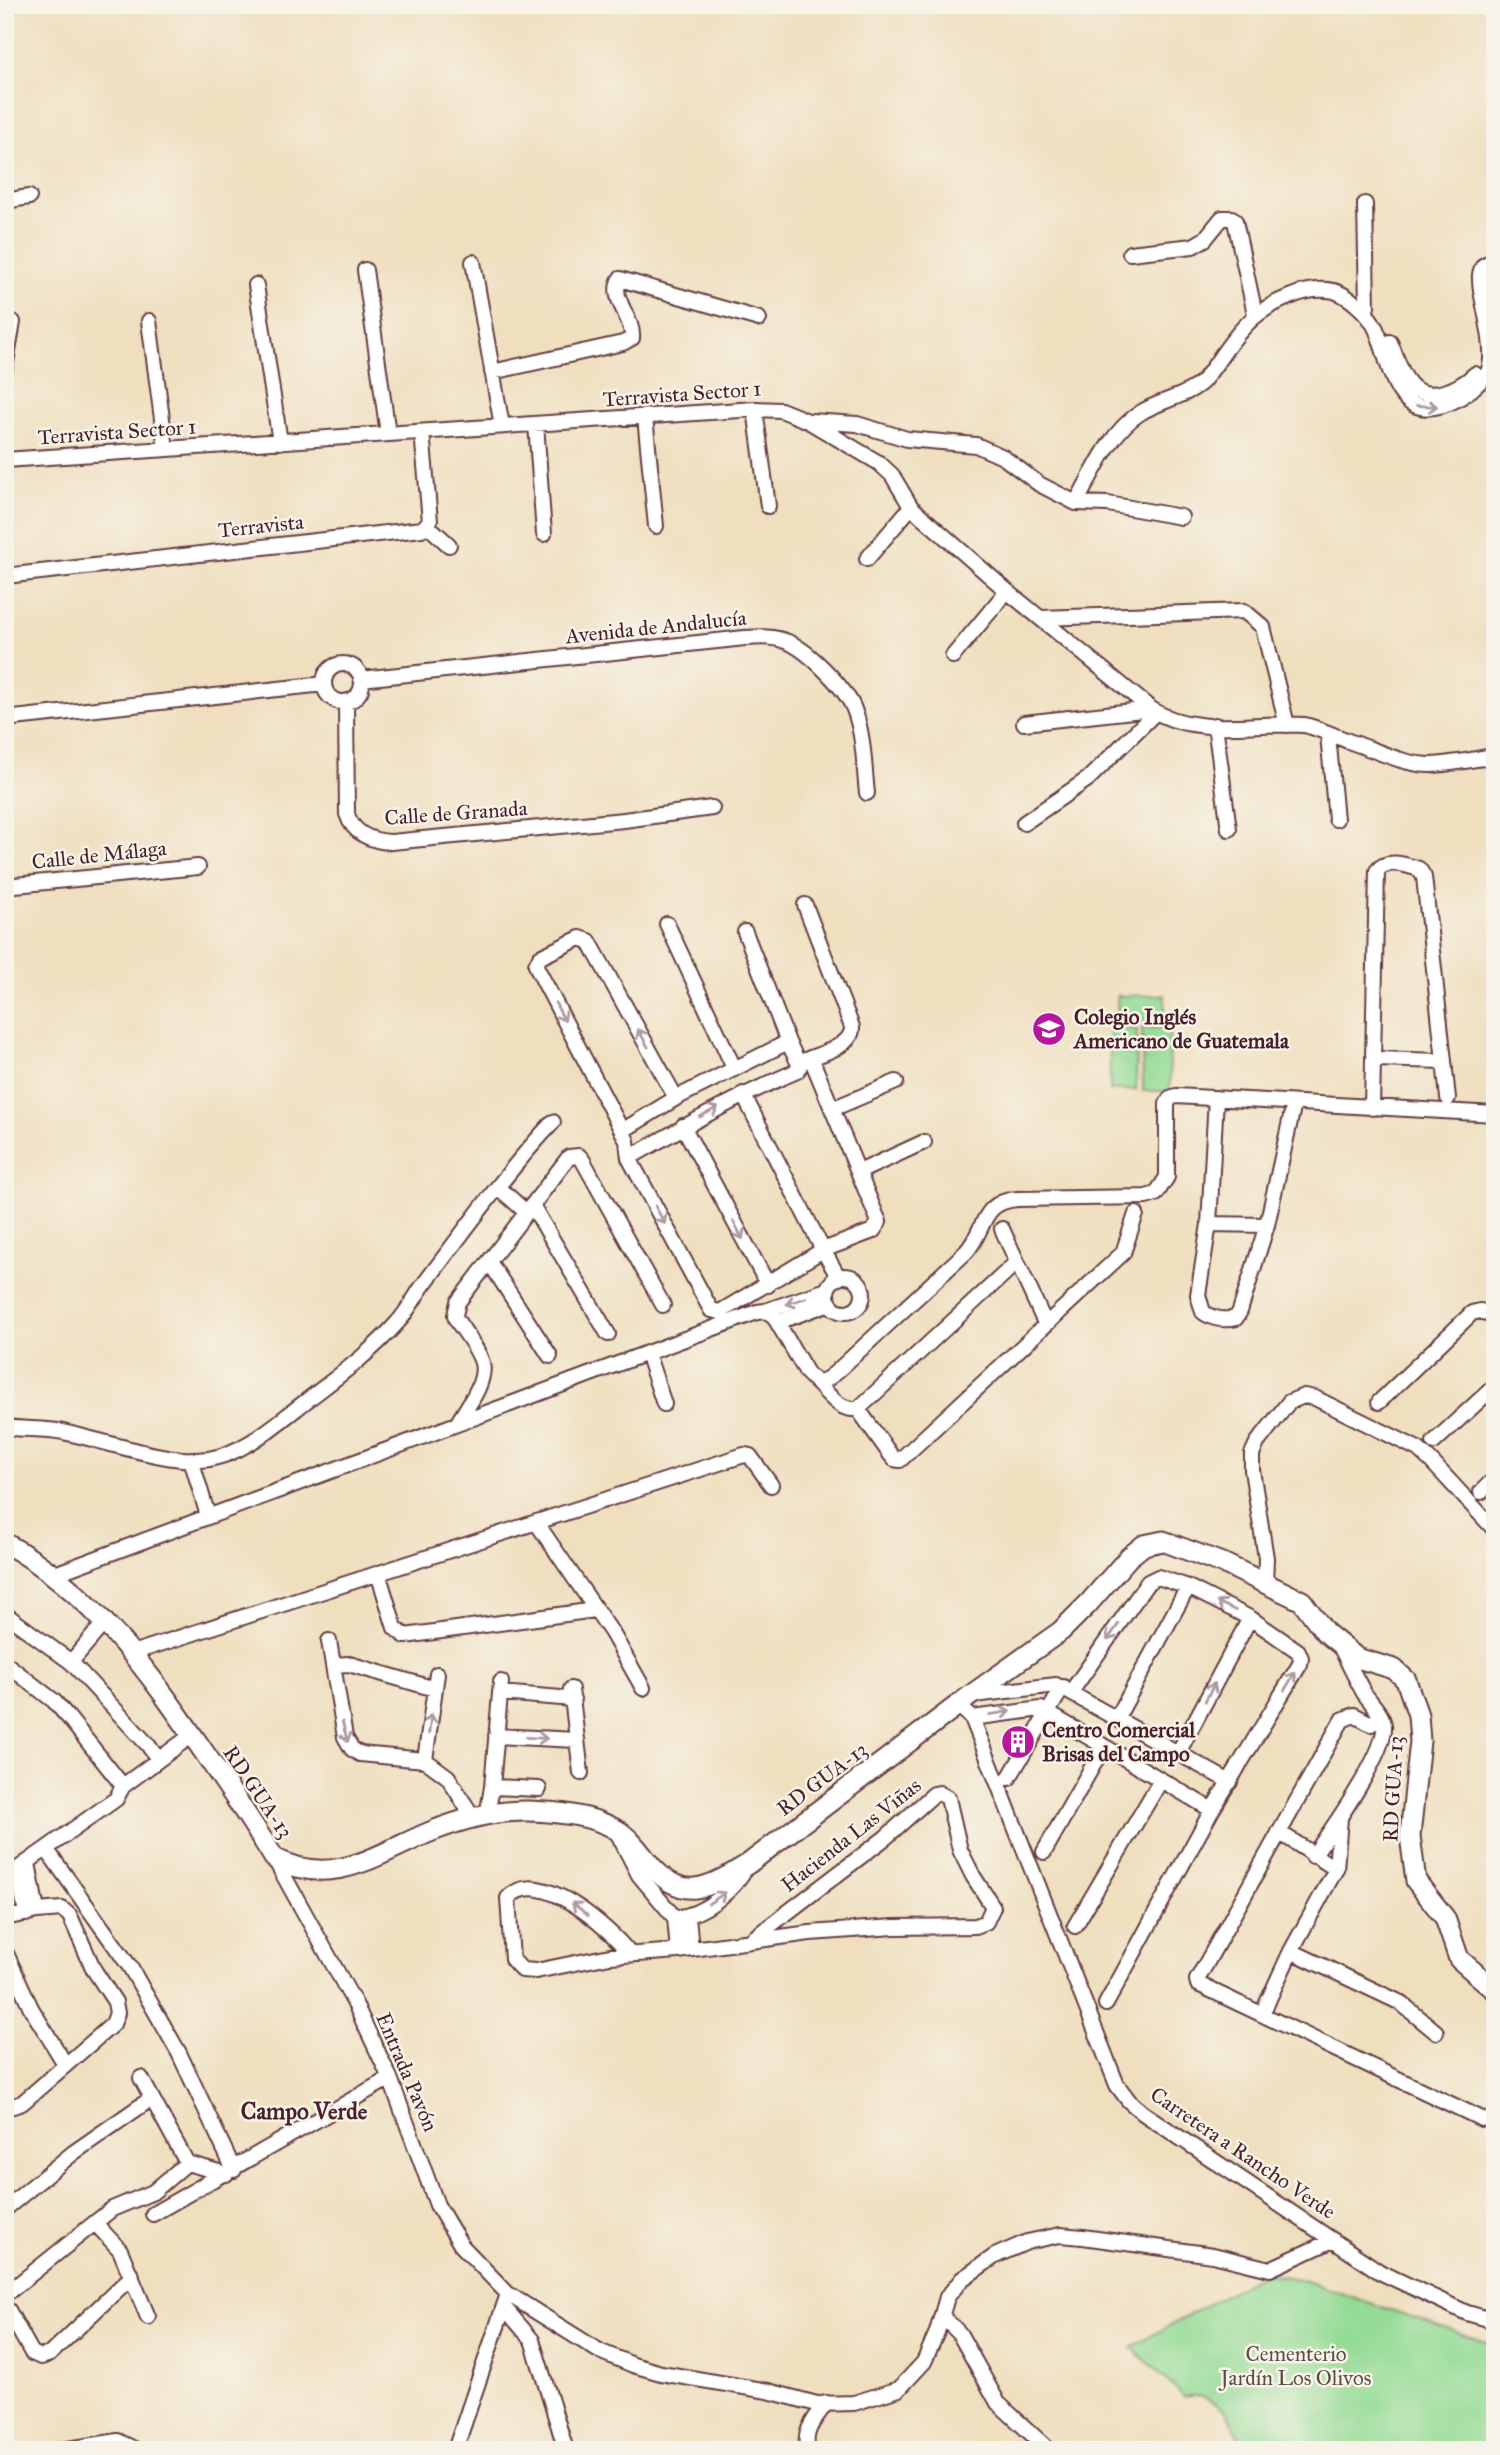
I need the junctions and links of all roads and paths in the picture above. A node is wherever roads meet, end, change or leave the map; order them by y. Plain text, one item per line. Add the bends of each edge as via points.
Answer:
1 (29, 197) dead end
2 (5, 201) edge
3 (1364, 204) dead end
4 (1130, 253) dead end
5 (1495, 260) edge
6 (473, 262) dead end
7 (365, 270) dead end
8 (256, 285) dead end
9 (1348, 299) junction
10 (1367, 307) junction
11 (1255, 314) junction
12 (759, 319) dead end
13 (149, 321) dead end
14 (13, 322) dead end
15 (1490, 354) junction
16 (5, 368) edge
17 (492, 372) junction
18 (755, 409) junction
19 (645, 417) junction
20 (808, 421) junction
21 (536, 424) junction
22 (502, 426) junction
23 (422, 432) junction
24 (388, 434) junction
25 (280, 442) junction
26 (166, 449) junction
27 (5, 460) edge
28 (1076, 503) junction
29 (768, 506) dead end
30 (911, 507) junction
31 (1181, 517) dead end
32 (427, 525) junction
33 (656, 526) dead end
34 (544, 534) dead end
35 (449, 545) dead end
36 (867, 559) dead end
37 (5, 576) edge
38 (1007, 590) junction
39 (1041, 618) junction
40 (953, 656) dead end
41 (361, 679) junction
42 (324, 684) junction
43 (346, 702) junction
44 (1154, 710) junction
45 (5, 719) edge
46 (1024, 723) dead end
47 (1214, 725) junction
48 (1287, 725) junction
49 (1328, 735) junction
50 (1495, 756) edge
51 (866, 786) dead end
52 (712, 808) dead end
53 (1336, 820) dead end
54 (1024, 823) dead end
55 (1230, 830) dead end
56 (198, 867) dead end
57 (5, 886) edge
58 (804, 905) dead end
59 (667, 924) dead end
60 (745, 932) dead end
61 (788, 1042) junction
62 (1374, 1059) junction
63 (804, 1060) junction
64 (1444, 1061) junction
65 (734, 1068) junction
66 (896, 1082) dead end
67 (743, 1094) junction
68 (676, 1098) junction
69 (1216, 1098) junction
70 (1448, 1098) dead end
71 (1294, 1103) junction
72 (1372, 1108) junction
73 (832, 1109) junction
74 (1491, 1111) edge
75 (553, 1122) dead end
76 (683, 1126) junction
77 (622, 1131) junction
78 (924, 1142) dead end
79 (629, 1158) junction
80 (859, 1172) junction
81 (498, 1187) junction
82 (529, 1208) junction
83 (1136, 1214) dead end
84 (1209, 1224) junction
85 (1268, 1225) junction
86 (1003, 1229) dead end
87 (823, 1250) junction
88 (1017, 1262) junction
89 (490, 1263) junction
90 (839, 1278) junction
91 (768, 1285) junction
92 (829, 1297) junction
93 (663, 1305) dead end
94 (765, 1311) junction
95 (1495, 1317) edge
96 (778, 1322) junction
97 (1045, 1323) junction
98 (608, 1334) dead end
99 (647, 1353) junction
100 (550, 1356) dead end
101 (819, 1385) junction
102 (1495, 1386) edge
103 (1380, 1402) dead end
104 (664, 1404) dead end
105 (858, 1409) junction
106 (457, 1424) junction
107 (7, 1429) edge
108 (1434, 1442) dead end
109 (191, 1460) junction
110 (1495, 1478) edge
111 (771, 1485) dead end
112 (1481, 1492) dead end
113 (208, 1516) junction
114 (536, 1522) junction
115 (1495, 1530) edge
116 (5, 1543) edge
117 (378, 1573) junction
118 (52, 1575) junction
119 (1265, 1584) junction
120 (1188, 1587) junction
121 (595, 1610) junction
122 (5, 1614) edge
123 (1250, 1618) junction
124 (105, 1622) junction
125 (329, 1641) dead end
126 (1339, 1643) junction
127 (132, 1653) junction
128 (71, 1662) junction
129 (5, 1663) edge
130 (333, 1665) junction
131 (437, 1674) dead end
132 (1041, 1686) junction
133 (643, 1688) dead end
134 (435, 1689) junction
135 (1067, 1690) junction
136 (967, 1706) junction
137 (1045, 1711) junction
138 (1380, 1717) junction
139 (1117, 1718) junction
140 (192, 1735) junction
141 (496, 1736) junction
142 (577, 1740) junction
143 (1104, 1746) junction
144 (1178, 1753) junction
145 (158, 1759) junction
146 (425, 1760) junction
147 (581, 1773) dead end
148 (1009, 1778) dead end
149 (1161, 1780) junction
150 (1230, 1782) junction
151 (122, 1786) junction
152 (492, 1787) junction
153 (539, 1789) dead end
154 (1212, 1810) junction
155 (480, 1817) junction
156 (1340, 1817) junction
157 (616, 1829) junction
158 (1279, 1832) junction
159 (47, 1850) junction
160 (1044, 1852) dead end
161 (1313, 1856) junction
162 (274, 1858) junction
163 (748, 1864) junction
164 (23, 1866) junction
165 (1336, 1870) junction
166 (5, 1878) edge
167 (31, 1912) junction
168 (682, 1917) junction
169 (5, 1918) edge
170 (1075, 1926) dead end
171 (750, 1941) junction
172 (685, 1950) junction
173 (5, 1951) edge
174 (1291, 1951) junction
175 (630, 1954) junction
176 (1495, 1990) edge
177 (1106, 2004) dead end
178 (1262, 2014) junction
179 (1436, 2032) dead end
180 (65, 2064) junction
181 (141, 2078) dead end
182 (390, 2078) junction
183 (152, 2098) junction
184 (5, 2105) edge
185 (1482, 2119) dead end
186 (187, 2163) junction
187 (230, 2172) junction
188 (175, 2173) junction
189 (207, 2185) junction
190 (5, 2209) edge
191 (153, 2214) dead end
192 (95, 2223) junction
193 (1333, 2240) junction
194 (132, 2276) junction
195 (10, 2291) dead end
196 (506, 2301) junction
197 (8, 2310) dead end
198 (942, 2316) junction
199 (148, 2317) dead end
200 (1495, 2321) edge
201 (826, 2403) junction
202 (74, 2449) edge
203 (136, 2450) edge
204 (455, 2450) edge
205 (566, 2450) edge
206 (808, 2450) edge
207 (1049, 2450) edge

1 - 2 street
3 - 10 street
4 - 11 street via 1193,246 1222,218 1232,218
5 - 15 street via 1484,265 1479,276
6 - 17 street
7 - 24 street
8 - 25 street
9 - 10 street
9 - 11 street via 1335,292 1306,290
9 -> 15 street via 1376,328 1397,387 1416,406 1430,408 1460,398 1487,374
10 - 15 street via 1383,328 1407,381 1418,391 1436,394 1458,386 1480,369
11 - 28 street via 1201,382 1126,424
12 - 17 street via 620,279 617,294 633,330 632,338
13 - 26 street
14 - 16 street
17 - 22 street
18 - 19 street, Terravista Sector 1
18 - 20 street, Terravista Sector 1 via 781,410
18 - 29 street
19 - 21 street, Terravista Sector 1
19 - 33 street
20 - 28 street via 857,424 907,439 976,445
20 - 30 street, Terravista Sector 1 via 879,463
21 - 22 street, Terravista Sector 1
21 - 34 street
22 - 23 street, Terravista Sector 1
23 - 24 street, Terravista Sector 1
23 - 32 street via 430,515
24 - 25 street, Terravista Sector 1
25 - 26 street, Terravista Sector 1
26 - 27 street, Terravista Sector 1
28 - 31 street
30 - 36 street
30 - 38 street, Terravista Sector 1
32 - 35 street
32 - 37 street, Terravista
38 - 39 street, Terravista Sector 1
38 - 40 street
39 - 44 street, Terravista Sector 1
39 - 48 street via 1244,611 1263,627
41 - 42 street via 354,668 344,664 327,672
41 - 43 street via 357,695
41 - 51 street, Avenida de Andalucía via 734,639 777,639 811,658 852,704
42 - 43 street via 334,700
42 - 45 street
43 - 52 street, Calle de Granada via 347,814 356,830 376,841
44 - 46 street
44 - 47 street, Terravista Sector 1 via 1184,723
44 - 54 street via 1088,779
47 - 48 street, Terravista Sector 1
47 - 55 street
48 - 49 street, Terravista Sector 1 via 1307,725
49 - 50 street, Terravista Sector 1 via 1424,764
49 - 53 street
56 - 57 street, Calle de Málaga
58 - 63 street via 852,1033 847,1041
59 - 65 street
60 - 61 street
61 - 63 street
61 - 65 street
62 - 64 street
62 - 64 street via 1377,871 1386,863 1419,869 1423,877
62 - 72 street
63 - 67 street via 797,1071
63 - 73 street
64 - 70 street
65 - 68 street
66 - 73 street
76 -> 67 street
67 - 87 street
68 - 77 street
68 -> 77 street via 589,941 580,938 540,957 538,970
69 - 71 street
69 - 84 street
69 - 101 street via 1170,1098 1167,1177 1156,1194 1006,1200 986,1215 966,1252
71 - 72 street
71 - 85 street
72 - 74 street
73 - 80 street
75 - 81 street
76 - 79 street
76 -> 91 street
77 - 79 street
78 - 80 street
79 -> 91 street via 711,1310 725,1311
80 - 87 street via 878,1217 877,1227
81 - 82 street
81 - 109 street via 398,1322 362,1357 257,1439 209,1459
82 - 89 street
82 - 93 street via 569,1157 579,1156
82 - 98 street
83 - 97 street via 1122,1252
84 - 85 street
84 - 85 street via 1198,1295 1208,1316 1224,1319 1236,1318 1240,1311
86 - 88 street
87 - 90 street
87 - 91 street
88 - 97 street
88 - 105 street
89 - 100 street
89 - 106 street via 456,1308 456,1320 482,1363 482,1376
90 - 92 street via 829,1285
90 - 92 street via 856,1279 862,1300 857,1307 843,1311
92 -> 94 street
92 - 96 street
94 - 96 street
94 - 99 street
95 - 103 street via 1472,1313
96 - 101 street via 807,1373
97 - 105 street via 900,1460 894,1459
99 - 104 street
99 - 106 street
101 - 105 street via 839,1404
102 - 108 street
106 - 113 street
107 - 109 street via 59,1431
109 - 113 street
110 - 112 street
111 - 114 street via 744,1455
113 - 118 street
114 - 117 street
114 - 121 street
115 - 119 street via 1418,1449 1315,1398 1299,1397 1289,1402 1252,1454 1266,1558
116 - 118 main road, RD GUA-13
117 - 121 street via 395,1628 405,1636
117 - 127 street
118 - 124 main road, RD GUA-13
119 - 126 main road, RD GUA-13 via 1302,1601
119 - 136 main road, RD GUA-13 via 1181,1546 1163,1541 1144,1545 1061,1632
123 -> 120 street
120 -> 135 street via 1162,1577 1148,1582
120 - 139 street
121 - 133 street
122 - 128 street
144 -> 123 street
150 -> 123 street via 1301,1661 1298,1651
124 - 127 main road, RD GUA-13
124 - 128 street
125 - 130 street
126 - 138 street
126 - 176 main road, RD GUA-13 via 1357,1658 1394,1669 1406,1680 1418,1715 1420,1741 1410,1836 1416,1881 1445,1918 1459,1959
127 - 140 main road, RD GUA-13
128 - 145 street
129 - 151 street via 54,1701
130 - 134 street via 349,1664
130 -> 146 street via 345,1737 352,1749 360,1754
131 - 134 street
132 - 135 street
132 - 136 street
132 - 137 street
146 -> 134 street
135 - 137 street
135 - 139 street
136 -> 137 street
136 - 163 main road, RD GUA-13
136 - 193 street, Carretera a Rancho Verde via 1117,2085 1143,2113
137 - 143 street
137 - 148 street
138 - 156 street via 1383,1732 1374,1758
138 - 158 street via 1371,1724 1354,1715 1342,1720
139 - 144 street
140 - 145 street
140 - 162 main road, RD GUA-13
141 -> 142 street
141 - 142 street via 500,1687 572,1694
141 - 152 street
142 - 147 street
143 - 149 street
143 - 160 street
144 - 150 street
145 - 151 street
146 - 155 street via 448,1777
149 - 154 street
149 - 170 street
150 - 154 street
151 - 159 street via 116,1799
152 - 153 street
152 - 155 street
154 - 177 street
155 - 157 main road, RD GUA-13 via 526,1811 572,1815
155 - 162 main road, RD GUA-13 via 445,1826 367,1862 342,1868 305,1869
156 - 161 street
156 - 165 street
157 - 163 main road, RD GUA-13 via 657,1873 683,1888 715,1884
157 - 168 street via 639,1875
158 - 161 street
158 - 178 street via 1197,1980
159 - 164 street
159 - 187 street via 130,1967 179,2053
161 - 165 street
162 - 182 street, Entrada Pavón via 341,1977
168 -> 163 street, Hacienda Las Viñas via 722,1896 738,1882
164 - 166 street
164 - 167 street
165 - 174 street
167 - 169 street
167 - 180 street via 62,1909 70,1916 94,1970 115,2002 113,2024
168 - 172 street
171 - 171 street, Hacienda Las Viñas via 939,1793 948,1798 960,1850 993,1907 986,1923 976,1926 851,1930
171 - 172 street, Hacienda Las Viñas
172 - 175 street, Hacienda Las Viñas
173 - 180 street via 31,2008
174 - 178 street
174 - 179 street via 1401,2003
175 -> 175 street, Hacienda Las Viñas via 565,1898 528,1888 508,1898 510,1954 522,1970
178 - 185 street
180 - 184 street via 22,2103
181 - 183 street
182 - 187 street
182 - 196 street, Entrada Pavón via 448,2226
183 - 186 street
183 - 190 street
186 - 187 street
186 - 188 street
187 - 189 street
188 - 189 street
188 - 192 street via 153,2192 112,2209
189 - 191 street
192 - 194 street via 120,2250
192 - 195 street
193 - 198 street via 1270,2269 1213,2255 1060,2235 995,2256 962,2279 947,2297
193 - 200 street, Carretera a Rancho Verde via 1380,2272 1467,2313
194 - 197 street via 44,2357 32,2353
194 - 199 street
196 - 201 street via 633,2365
196 - 204 street
196 - 205 street via 532,2340
198 - 201 street via 924,2362 899,2389 854,2403
198 - 207 street via 959,2333 998,2403
201 - 206 street via 806,2433
202 - 203 street via 118,2441

